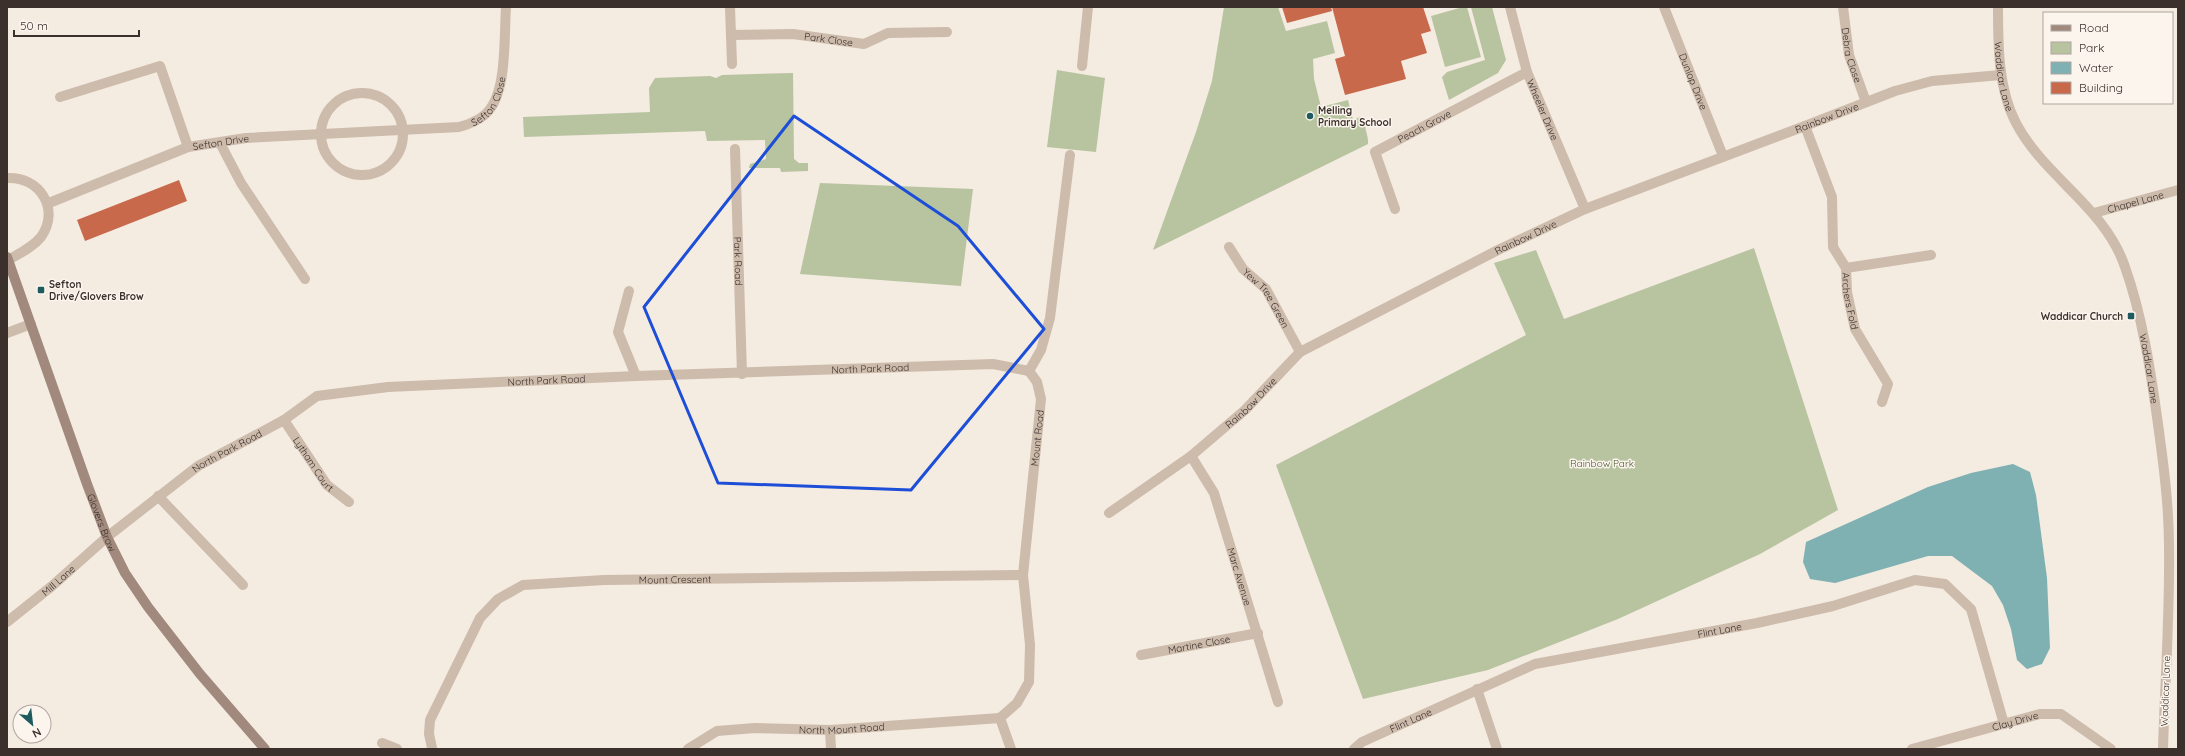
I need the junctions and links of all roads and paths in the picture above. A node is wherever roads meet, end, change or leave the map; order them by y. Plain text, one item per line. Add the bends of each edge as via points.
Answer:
1 (506, 7) edge
2 (730, 7) edge
3 (1088, 7) edge
4 (1510, 7) edge
5 (1664, 7) edge
6 (1843, 7) edge
7 (1998, 7) edge
8 (947, 32) dead end
9 (731, 35) junction
10 (732, 64) dead end
11 (1082, 66) dead end
12 (1527, 72) junction
13 (2001, 75) junction
14 (60, 97) dead end
15 (1866, 102) junction
16 (1805, 126) junction
17 (403, 130) junction
18 (320, 135) junction
19 (220, 143) junction
20 (188, 147) junction
21 (735, 149) dead end
22 (1070, 155) dead end
23 (1723, 156) junction
24 (7, 178) edge
25 (2178, 190) edge
26 (49, 203) junction
27 (1395, 209) dead end
28 (1585, 209) junction
29 (2094, 212) junction
30 (1229, 247) dead end
31 (1931, 255) dead end
32 (8, 259) edge
33 (1846, 268) junction
34 (305, 279) dead end
35 (629, 291) dead end
36 (32, 324) junction
37 (7, 333) edge
38 (1300, 352) junction
39 (1029, 371) junction
40 (742, 374) junction
41 (636, 376) junction
42 (1882, 402) dead end
43 (284, 420) junction
44 (1191, 456) junction
45 (158, 496) junction
46 (349, 502) dead end
47 (1109, 514) dead end
48 (107, 536) junction
49 (1023, 575) junction
50 (243, 585) dead end
51 (7, 622) edge
52 (1258, 633) junction
53 (1141, 654) dead end
54 (1477, 689) junction
55 (1278, 702) dead end
56 (1000, 718) junction
57 (2004, 724) junction
58 (830, 730) junction
59 (382, 743) dead end
60 (265, 749) edge
61 (397, 749) edge
62 (430, 749) edge
63 (688, 749) edge
64 (831, 749) edge
65 (1010, 749) edge
66 (1354, 749) edge
67 (1497, 749) edge
68 (1912, 749) edge
69 (2111, 749) edge
70 (2163, 749) edge

1 - 17 street, Sefton Close via 498,94 490,110 474,122 459,128
2 - 9 street
3 - 11 street
4 - 12 street, Wheeler Drive
5 - 23 street, Dunlop Drive
6 - 15 street, Debra Close via 1848,55
7 - 13 street, Waddicar Lane
8 - 9 street, Park Close via 888,33 864,44 793,34
9 - 10 street
12 - 27 street, Peach Grove via 1374,152
12 - 28 street, Wheeler Drive
13 - 15 street, Rainbow Drive via 1932,81
13 - 29 street, Waddicar Lane via 2007,102 2015,123 2026,141
14 - 20 street via 160,66
15 - 16 street, Rainbow Drive
16 - 23 street, Rainbow Drive
16 - 33 street, Archers Fold via 1832,197 1833,247
17 - 18 street, Sefton Drive
17 - 18 street via 398,113 392,106 375,95 365,93 346,96 334,104 325,116
17 - 18 street via 402,144 390,164 367,175 350,173 335,165 324,152
18 - 19 street, Sefton Drive via 246,138
19 - 20 street, Sefton Drive
19 - 34 street via 241,183
20 - 26 street, Sefton Drive
21 - 40 street, Park Road
22 - 39 street via 1050,318 1041,350
23 - 28 street, Rainbow Drive
24 - 26 street via 32,183
25 - 29 street, Chapel Lane
26 - 32 street via 49,220 41,236 30,248
28 - 38 street, Rainbow Drive via 1500,249
29 - 70 street, Waddicar Lane via 2111,237 2125,265 2134,294 2151,376 2164,468 2170,547
30 - 38 street, Yew Tree Green via 1243,269 1266,289
31 - 33 street
32 - 36 main road, Glovers Brow
33 - 42 street, Archers Fold via 1847,292 1855,329 1888,384
35 - 41 street via 618,332
36 - 37 street
36 - 48 main road, Glovers Brow via 86,484
38 - 44 street, Rainbow Drive via 1246,410
39 - 40 street, North Park Road via 993,364
39 - 49 street, Mount Road via 1037,382 1041,399
40 - 41 street, North Park Road
41 - 43 street, North Park Road via 388,387 316,396
43 - 45 street, North Park Road via 198,466
43 - 46 street, Lytham Court via 327,485
44 - 47 street, Rainbow Drive
44 - 52 street, Marc Avenue via 1214,493
45 - 48 street, North Park Road
45 - 50 street
48 - 51 street, Mill Lane via 52,586
48 - 60 main road, Glovers Brow via 125,573 148,608 230,711
49 - 56 street, Mount Road via 1030,645 1029,682 1017,702
49 - 62 street, Mount Crescent via 604,580 523,585 498,599 480,618 430,720
52 - 53 street, Martine Close
52 - 55 street, Marc Avenue
54 - 57 street, Flint Lane via 1535,664 1765,622 1834,606 1915,580 1945,584 1971,609
54 - 66 street, Flint Lane via 1362,742
54 - 67 street
56 - 58 street, North Mount Road
56 - 65 street
57 - 68 street, Clay Drive
57 - 69 street, Clay Drive via 2040,714 2061,714
58 - 63 street, North Mount Road via 756,728 717,731
58 - 64 street
59 - 61 street

